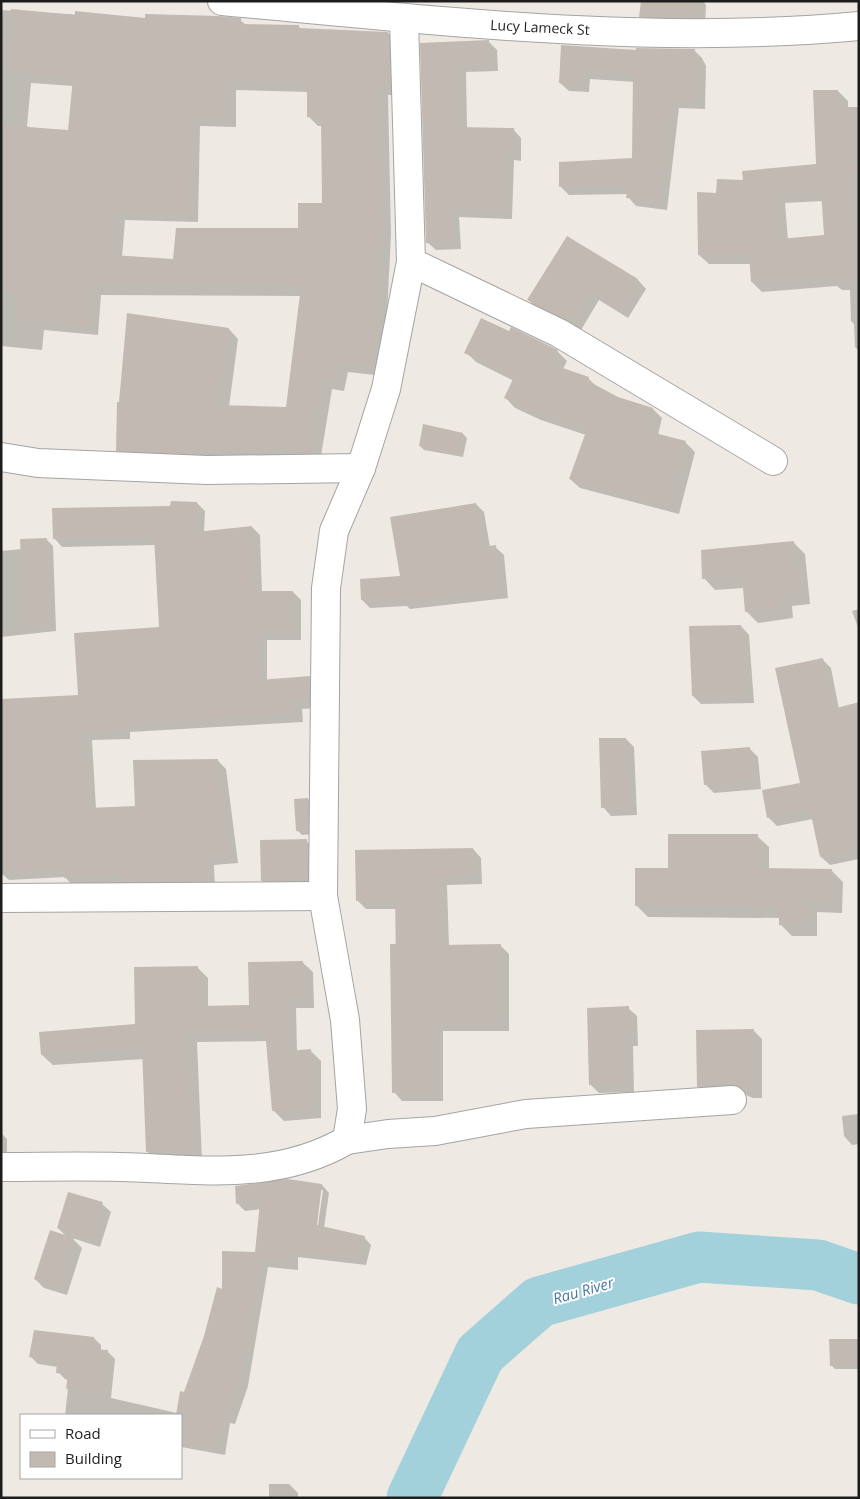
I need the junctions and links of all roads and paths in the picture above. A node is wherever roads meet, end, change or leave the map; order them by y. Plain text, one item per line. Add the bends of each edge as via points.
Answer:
1 (222, 1) edge
2 (373, 8) edge
3 (404, 19) junction
4 (859, 26) edge
5 (411, 262) junction
6 (1, 457) edge
7 (773, 461) dead end
8 (361, 468) junction
9 (323, 896) junction
10 (1, 898) edge
11 (732, 1100) dead end
12 (347, 1140) junction
13 (1, 1167) edge

1 - 2 street, Lucy Lameck St
2 - 3 street, Lucy Lameck St
3 - 4 street, Lucy Lameck St via 665,34 790,33
3 - 5 street
5 - 7 street via 558,333
5 - 8 street via 386,389
6 - 8 street via 38,463 207,470
8 - 9 street via 334,531 326,588
9 - 10 street
9 - 12 street via 345,1020 352,1109
11 - 12 street via 526,1114 435,1131
12 - 13 street via 332,1149 288,1164 232,1172 120,1167

